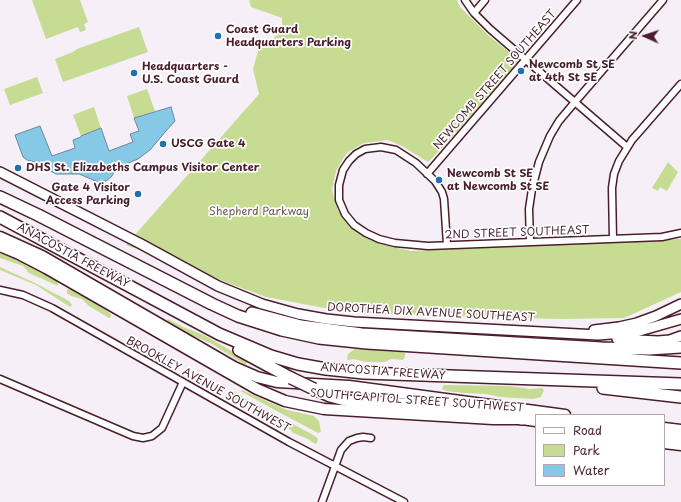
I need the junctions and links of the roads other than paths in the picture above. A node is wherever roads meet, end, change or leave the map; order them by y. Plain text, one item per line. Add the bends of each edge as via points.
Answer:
1 (464, 0) edge
2 (485, 0) edge
3 (577, 0) edge
4 (663, 0) edge
5 (474, 13) junction
6 (526, 60) junction
7 (681, 84) edge
8 (575, 102) junction
9 (627, 147) junction
10 (0, 172) edge
11 (427, 174) junction
12 (0, 197) edge
13 (0, 217) edge
14 (27, 231) junction
15 (681, 233) edge
16 (0, 237) edge
17 (613, 239) junction
18 (530, 242) junction
19 (447, 245) junction
20 (0, 246) edge
21 (151, 272) junction
22 (0, 290) edge
23 (681, 304) edge
24 (681, 320) edge
25 (541, 331) junction
26 (598, 335) junction
27 (681, 336) edge
28 (681, 347) edge
29 (602, 348) junction
30 (681, 354) edge
31 (681, 363) edge
32 (515, 378) junction
33 (0, 380) edge
34 (183, 382) junction
35 (681, 384) edge
36 (681, 397) edge
37 (558, 414) edge
38 (522, 419) junction
39 (535, 421) edge
40 (665, 422) edge
41 (681, 423) edge
42 (665, 428) edge
43 (681, 430) edge
44 (665, 435) edge
45 (371, 438) dead end
46 (681, 438) edge
47 (665, 443) edge
48 (681, 445) edge
49 (336, 466) junction
50 (322, 502) edge
51 (404, 502) edge

1 - 5 street
2 - 5 street
3 - 6 street, NEWCOMB STREET SOUTHEAST
4 - 8 street
5 - 6 street
6 - 8 street
6 - 11 street, NEWCOMB STREET SOUTHEAST
7 - 9 street
8 - 9 street
8 - 18 street via 553,131 539,162 529,210
9 - 17 street via 612,183
10 - 25 main road, DOROTHEA DIX AVENUE SOUTHEAST via 124,234 226,290 262,304 298,314 354,322
11 - 19 street via 438,184 443,194
11 - 19 street, 2ND STREET SOUTHEAST via 409,158 391,148 371,148 356,154 348,161 340,180 340,200 348,218 358,228 374,237 400,244
12 - 21 highway, ANACOSTIA FREEWAY
13 - 14 highway, ANACOSTIA FREEWAY
14 - 32 highway, ANACOSTIA FREEWAY via 219,334 289,362 360,373
14 - 38 highway, bridge via 50,247 291,378 330,396 349,401 440,406
15 - 17 street, 2ND STREET SOUTHEAST via 662,237
16 - 37 main road via 42,256 234,367 257,377 277,382 349,386
17 - 18 street, 2ND STREET SOUTHEAST
18 - 19 street, 2ND STREET SOUTHEAST
20 - 38 main road, SOUTH CAPITOL STREET SOUTHWEST via 42,266 257,389 285,401 328,409
21 - 29 highway via 241,310 310,328 375,335
21 - 31 highway, ANACOSTIA FREEWAY via 238,316 273,328 309,336 367,344
22 - 34 street, BROOKLEY AVENUE SOUTHWEST via 23,295 46,305
23 - 25 main road via 650,319 619,327
24 - 26 main road, DOROTHEA DIX AVENUE SOUTHEAST via 636,332
25 - 26 main road, DOROTHEA DIX AVENUE SOUTHEAST
26 - 27 main road via 616,339 654,341
28 - 29 highway
29 - 30 highway
32 - 35 highway, ANACOSTIA FREEWAY
32 - 36 highway
33 - 34 street via 132,436 143,438 152,436 162,428
34 - 49 street, BROOKLEY AVENUE SOUTHWEST
38 - 39 main road, SOUTH CAPITOL STREET SOUTHWEST
40 - 41 main road
42 - 43 main road
44 - 46 main road
45 - 49 street via 362,436 349,441 341,450
47 - 48 main road
49 - 50 street
49 - 51 street, BROOKLEY AVENUE SOUTHWEST

